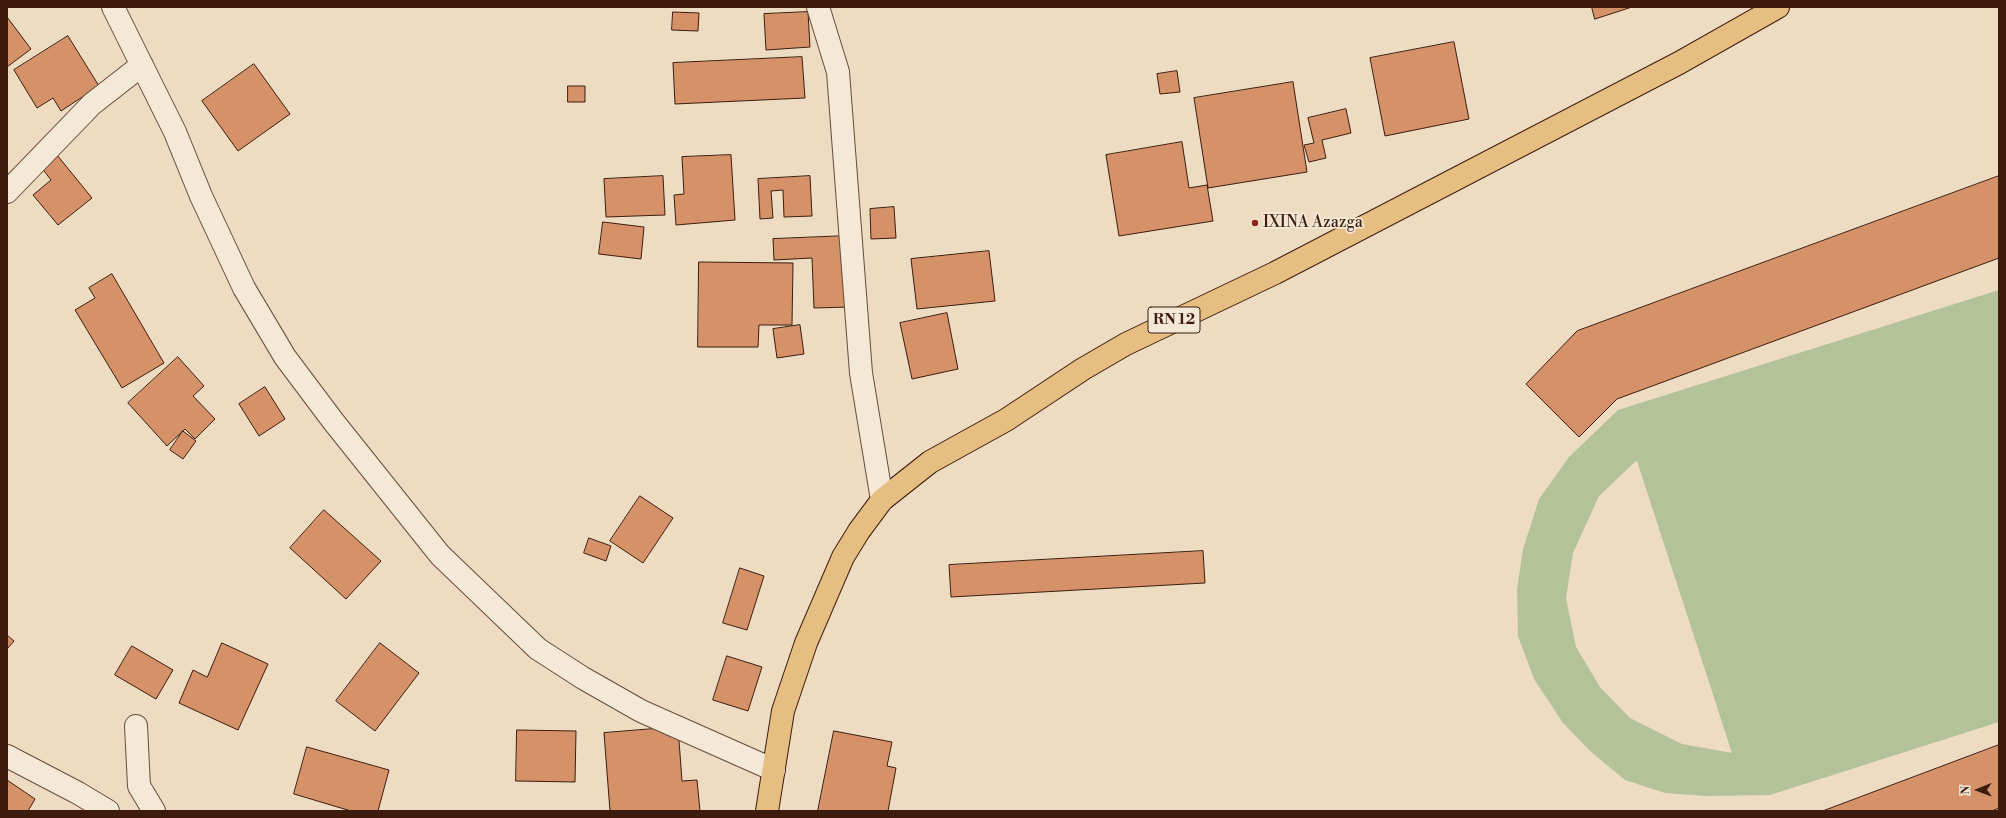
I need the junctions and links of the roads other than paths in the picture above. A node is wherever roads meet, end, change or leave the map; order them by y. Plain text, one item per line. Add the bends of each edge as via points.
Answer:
1 (113, 7) edge
2 (818, 7) edge
3 (1778, 7) edge
4 (142, 65) junction
5 (7, 192) edge
6 (882, 500) junction
7 (136, 726) dead end
8 (7, 756) edge
9 (774, 770) junction
10 (108, 811) edge
11 (154, 811) edge
12 (767, 811) edge

1 - 4 street
2 - 6 street via 838,72 861,373
3 - 6 main road, RN 12 via 1679,63 1275,273 1126,344 1006,420 930,462
4 - 5 street via 92,104
4 - 9 street via 175,132 201,196 244,288 285,357 440,556 538,649 641,710
6 - 9 main road, RN 12 via 843,557 806,643 783,711
7 - 11 street via 139,786
8 - 10 street via 78,792
9 - 12 main road, RN 12

